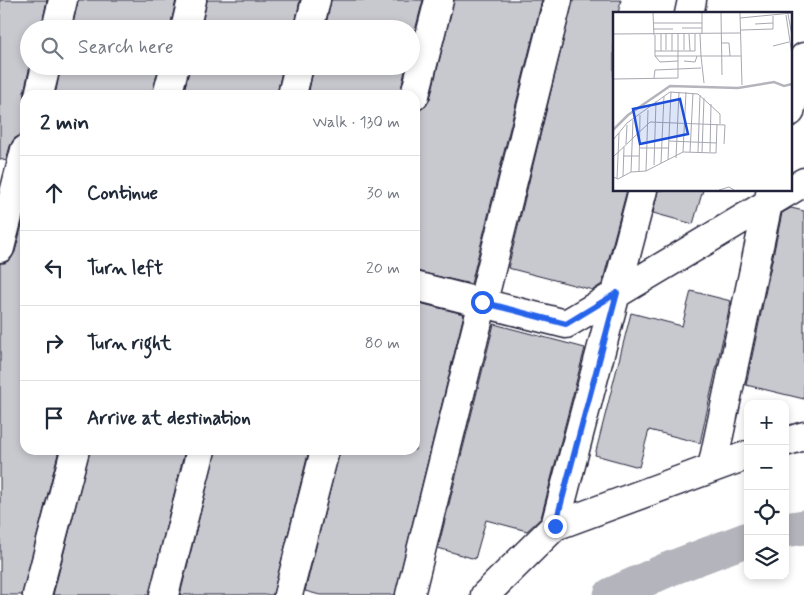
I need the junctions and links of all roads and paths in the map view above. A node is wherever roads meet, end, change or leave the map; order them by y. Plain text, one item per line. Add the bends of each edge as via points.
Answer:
1 (63, 0) edge
2 (192, 0) edge
3 (316, 0) edge
4 (439, 0) edge
5 (558, 0) edge
6 (58, 20) edge
7 (187, 20) edge
8 (311, 20) edge
9 (804, 57) edge
10 (44, 75) edge
11 (173, 75) edge
12 (297, 75) edge
13 (40, 90) edge
14 (168, 90) edge
15 (293, 90) edge
16 (416, 90) edge
17 (792, 104) edge
18 (20, 166) edge
19 (804, 182) edge
20 (14, 185) edge
21 (792, 187) edge
22 (644, 191) edge
23 (783, 191) edge
24 (769, 197) edge
25 (0, 248) edge
26 (420, 287) edge
27 (617, 293) junction
28 (482, 302) junction
29 (804, 436) edge
30 (789, 441) edge
31 (74, 455) edge
32 (200, 455) edge
33 (324, 455) edge
34 (744, 456) edge
35 (712, 468) junction
36 (555, 526) junction
37 (37, 595) edge
38 (164, 595) edge
39 (288, 595) edge
40 (410, 595) edge
41 (485, 595) edge

1 - 6 street
2 - 7 street
3 - 8 street
4 - 16 street
5 - 28 street
9 - 17 street
10 - 13 street
11 - 14 street
12 - 15 street
18 - 20 street
19 - 21 street
20 - 25 street
22 - 27 street
23 - 24 street
24 - 27 street
24 - 35 street
26 - 28 street
27 - 28 street via 566,324
27 - 36 street
28 - 40 street
29 - 30 street
31 - 37 street
32 - 38 street
33 - 39 street
34 - 35 street
35 - 36 street
36 - 41 street

